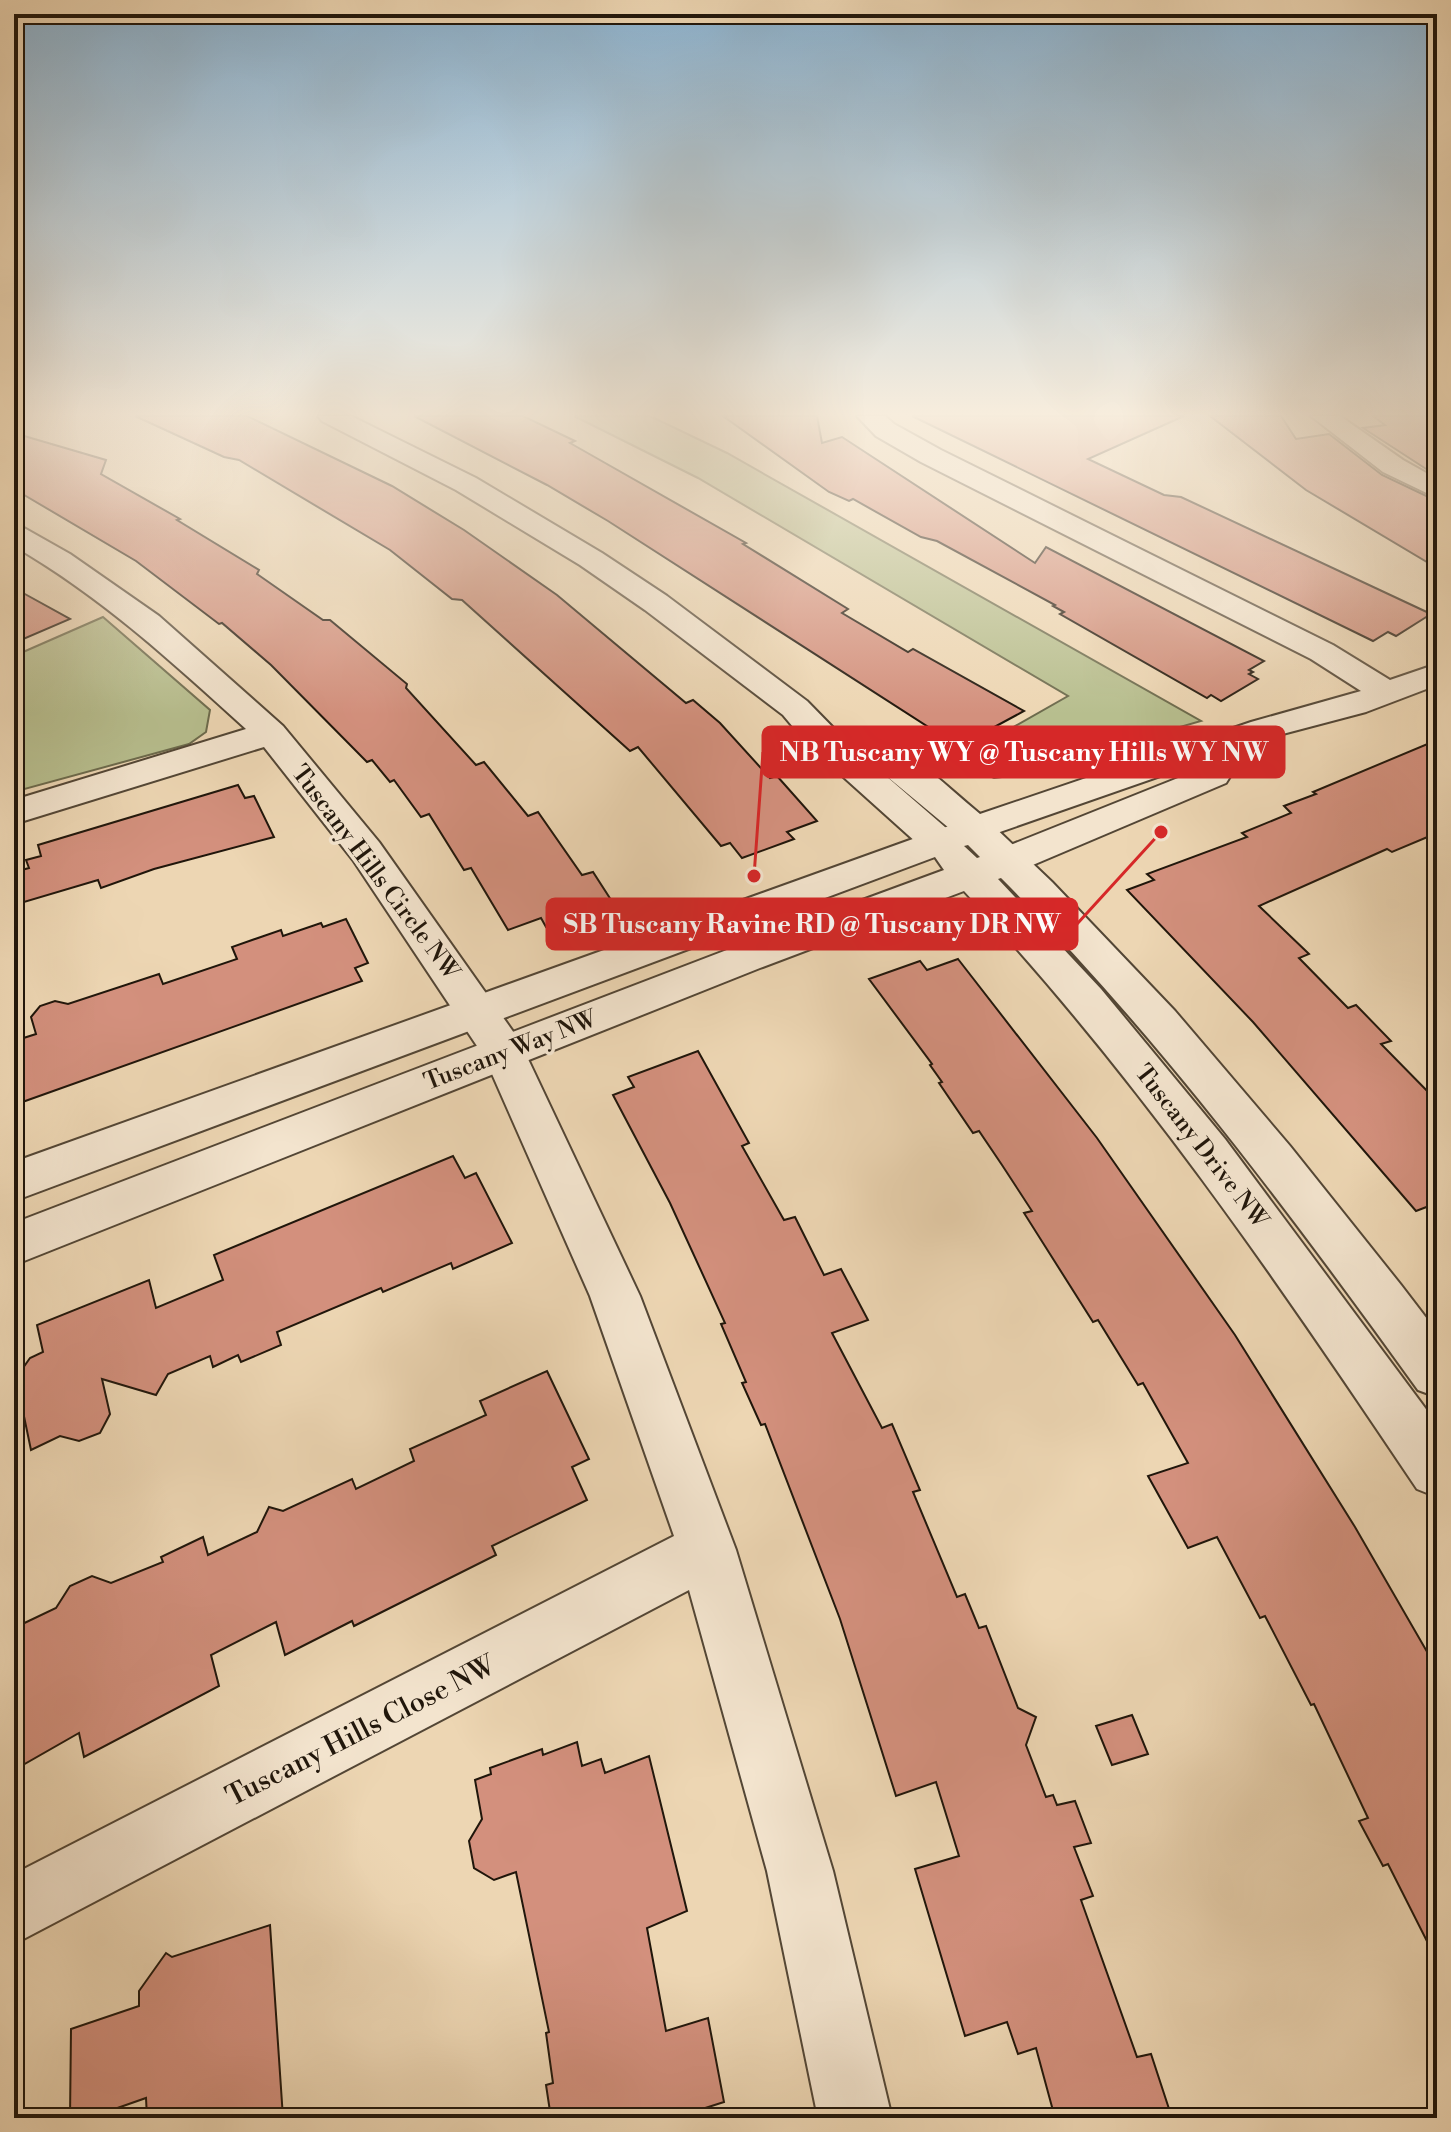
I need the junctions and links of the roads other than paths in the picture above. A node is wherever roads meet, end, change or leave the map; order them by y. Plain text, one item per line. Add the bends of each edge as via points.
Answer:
1 (518, 515) edge
2 (1050, 515) edge
3 (14, 534) edge
4 (1437, 674) edge
5 (1388, 693) junction
6 (271, 733) junction
7 (14, 812) edge
8 (973, 851) junction
9 (491, 1032) junction
10 (14, 1182) edge
11 (14, 1244) edge
12 (1437, 1373) edge
13 (1437, 1470) edge
14 (707, 1550) junction
15 (14, 1910) edge
16 (855, 2118) edge

1 - 8 street via 690,628 795,708 821,739
2 - 5 street via 1322,652
3 - 6 street, Tuscany Hills Circle NW via 148,623
4 - 5 street, Tuscany Way NW
5 - 8 street, Tuscany Way NW via 1354,705 1285,745
6 - 7 street
6 - 9 street, Tuscany Hills Circle NW via 366,851
8 - 9 street, Tuscany Way NW
8 - 12 street, Tuscany Drive NW via 1117,974 1295,1186
8 - 13 street, Tuscany Drive NW via 1071,983 1212,1156
9 - 10 street, Tuscany Way NW
9 - 11 street, Tuscany Way NW
9 - 14 street via 615,1296
14 - 15 street, Tuscany Hills Close NW
14 - 16 street via 800,1871

